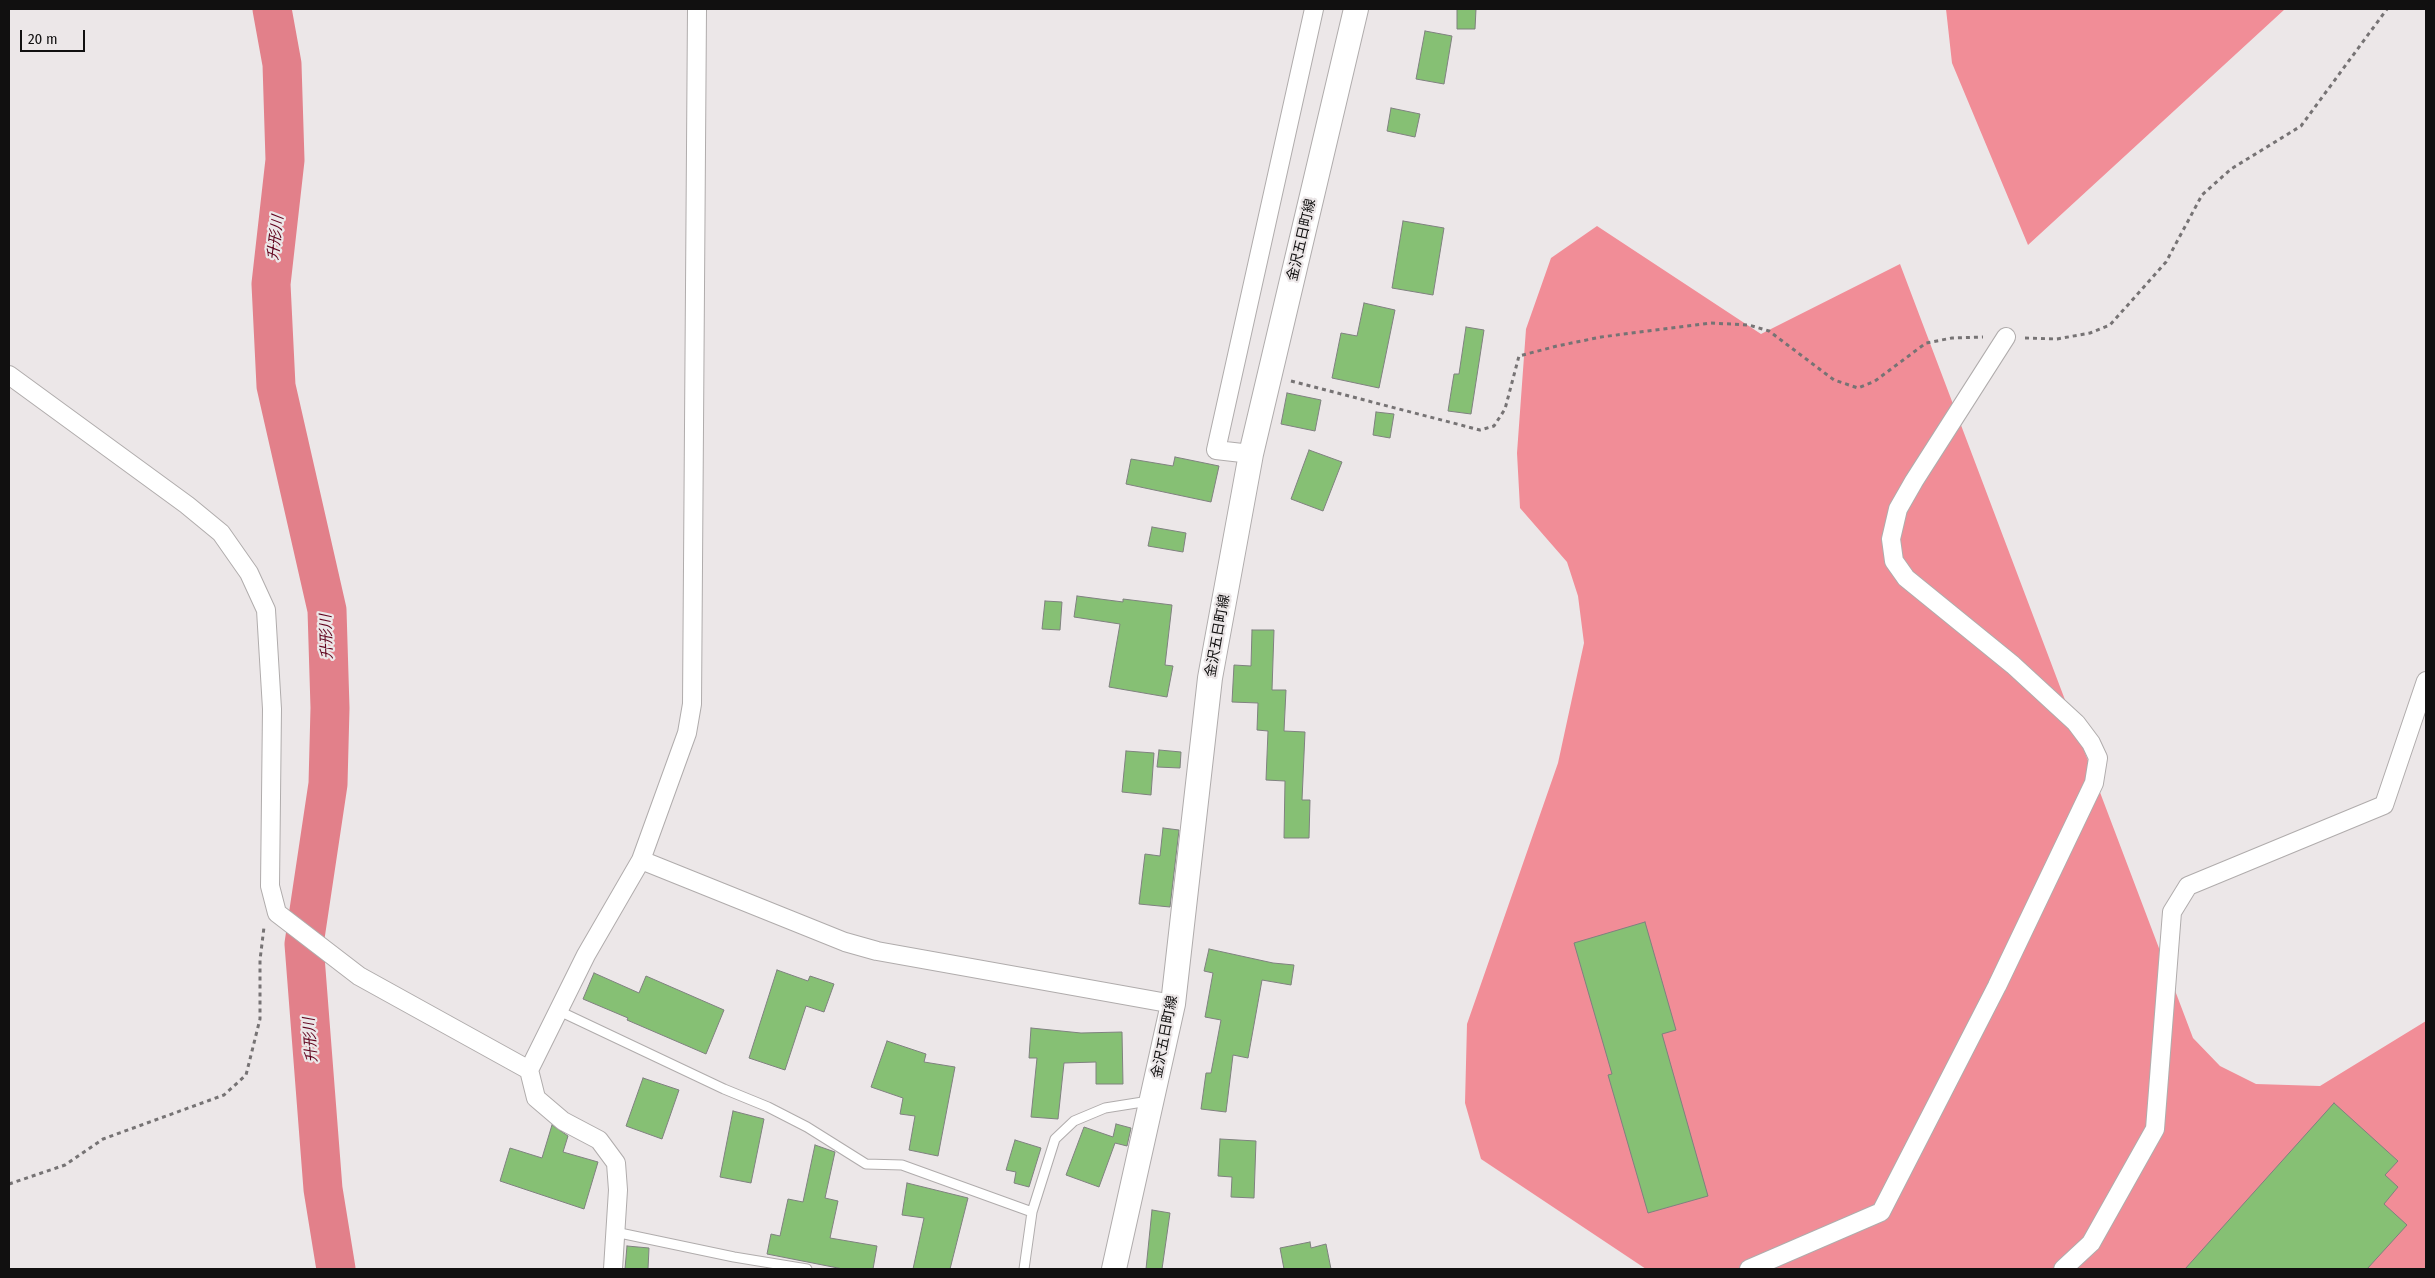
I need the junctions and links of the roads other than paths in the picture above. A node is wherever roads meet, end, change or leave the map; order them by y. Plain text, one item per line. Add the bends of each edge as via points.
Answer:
1 (697, 9) edge
2 (1314, 9) edge
3 (1356, 9) edge
4 (2006, 337) road end
5 (9, 376) edge
6 (1251, 454) junction
7 (2426, 681) edge
8 (641, 860) junction
9 (1173, 1004) junction
10 (557, 1010) junction
11 (529, 1070) junction
12 (1152, 1100) junction
13 (1032, 1212) junction
14 (615, 1232) junction
15 (1762, 1267) edge
16 (613, 1269) edge
17 (807, 1269) edge
18 (1024, 1269) edge
19 (1114, 1269) edge
20 (2063, 1269) edge

1 - 8 street via 692,704 686,733
2 - 6 street via 1216,450
3 - 6 main road, 金沢五日町線
4 - 15 street via 1898,509 1891,539 1894,561 1906,578 2013,665 2076,723 2098,758 2094,783 1997,986 1881,1212
5 - 11 street via 187,505 221,533 249,573 266,610 272,709 271,918 359,976
6 - 9 main road, 金沢五日町線 via 1210,678
7 - 20 street via 2384,805 2188,886 2172,912 2155,1129 2091,1243
8 - 9 street via 845,942 877,951
8 - 10 street
9 - 12 main road, 金沢五日町線
10 - 11 street
10 - 13 lane via 724,1090 768,1107 808,1127 866,1164 902,1165
11 - 14 street via 536,1098 563,1121 599,1140 616,1162
12 - 13 lane via 1105,1108 1074,1121 1055,1139
12 - 19 main road, 金沢五日町線
13 - 18 lane
14 - 16 street
14 - 17 lane

